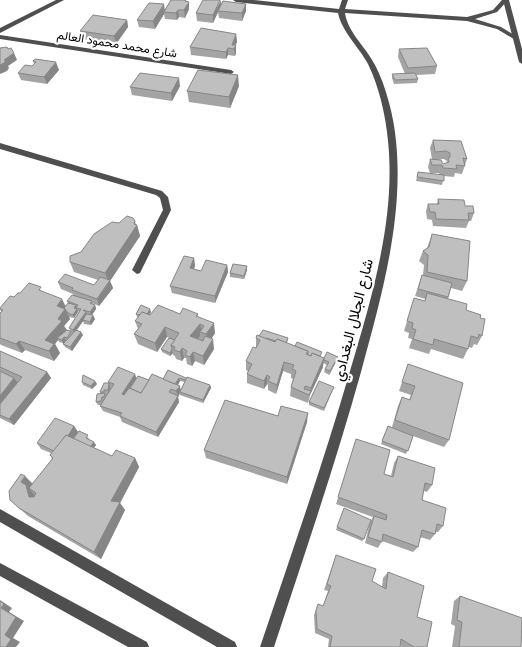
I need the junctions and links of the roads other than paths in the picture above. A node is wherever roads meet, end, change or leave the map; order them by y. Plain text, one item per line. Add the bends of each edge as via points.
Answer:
1 (61, 0) edge
2 (236, 0) edge
3 (344, 0) edge
4 (506, 0) edge
5 (340, 11) junction
6 (467, 19) junction
7 (0, 31) edge
8 (0, 37) edge
9 (516, 38) junction
10 (522, 62) edge
11 (231, 72) edge
12 (0, 146) edge
13 (137, 270) dead end
14 (0, 515) edge
15 (0, 569) edge
16 (142, 647) edge
17 (230, 647) edge
18 (268, 647) edge

1 - 7 street
2 - 5 street
3 - 5 street
4 - 6 street via 489,14
4 - 9 street
5 - 6 street
5 - 18 street, شارع الجلال البغدادي via 343,22 371,64 381,88 392,140 394,190 385,252 369,324 335,443
6 - 9 street via 499,28
8 - 11 street, شارع محمد محمود العالم
9 - 10 street
12 - 13 street via 164,197 167,210
14 - 17 street
15 - 16 street

